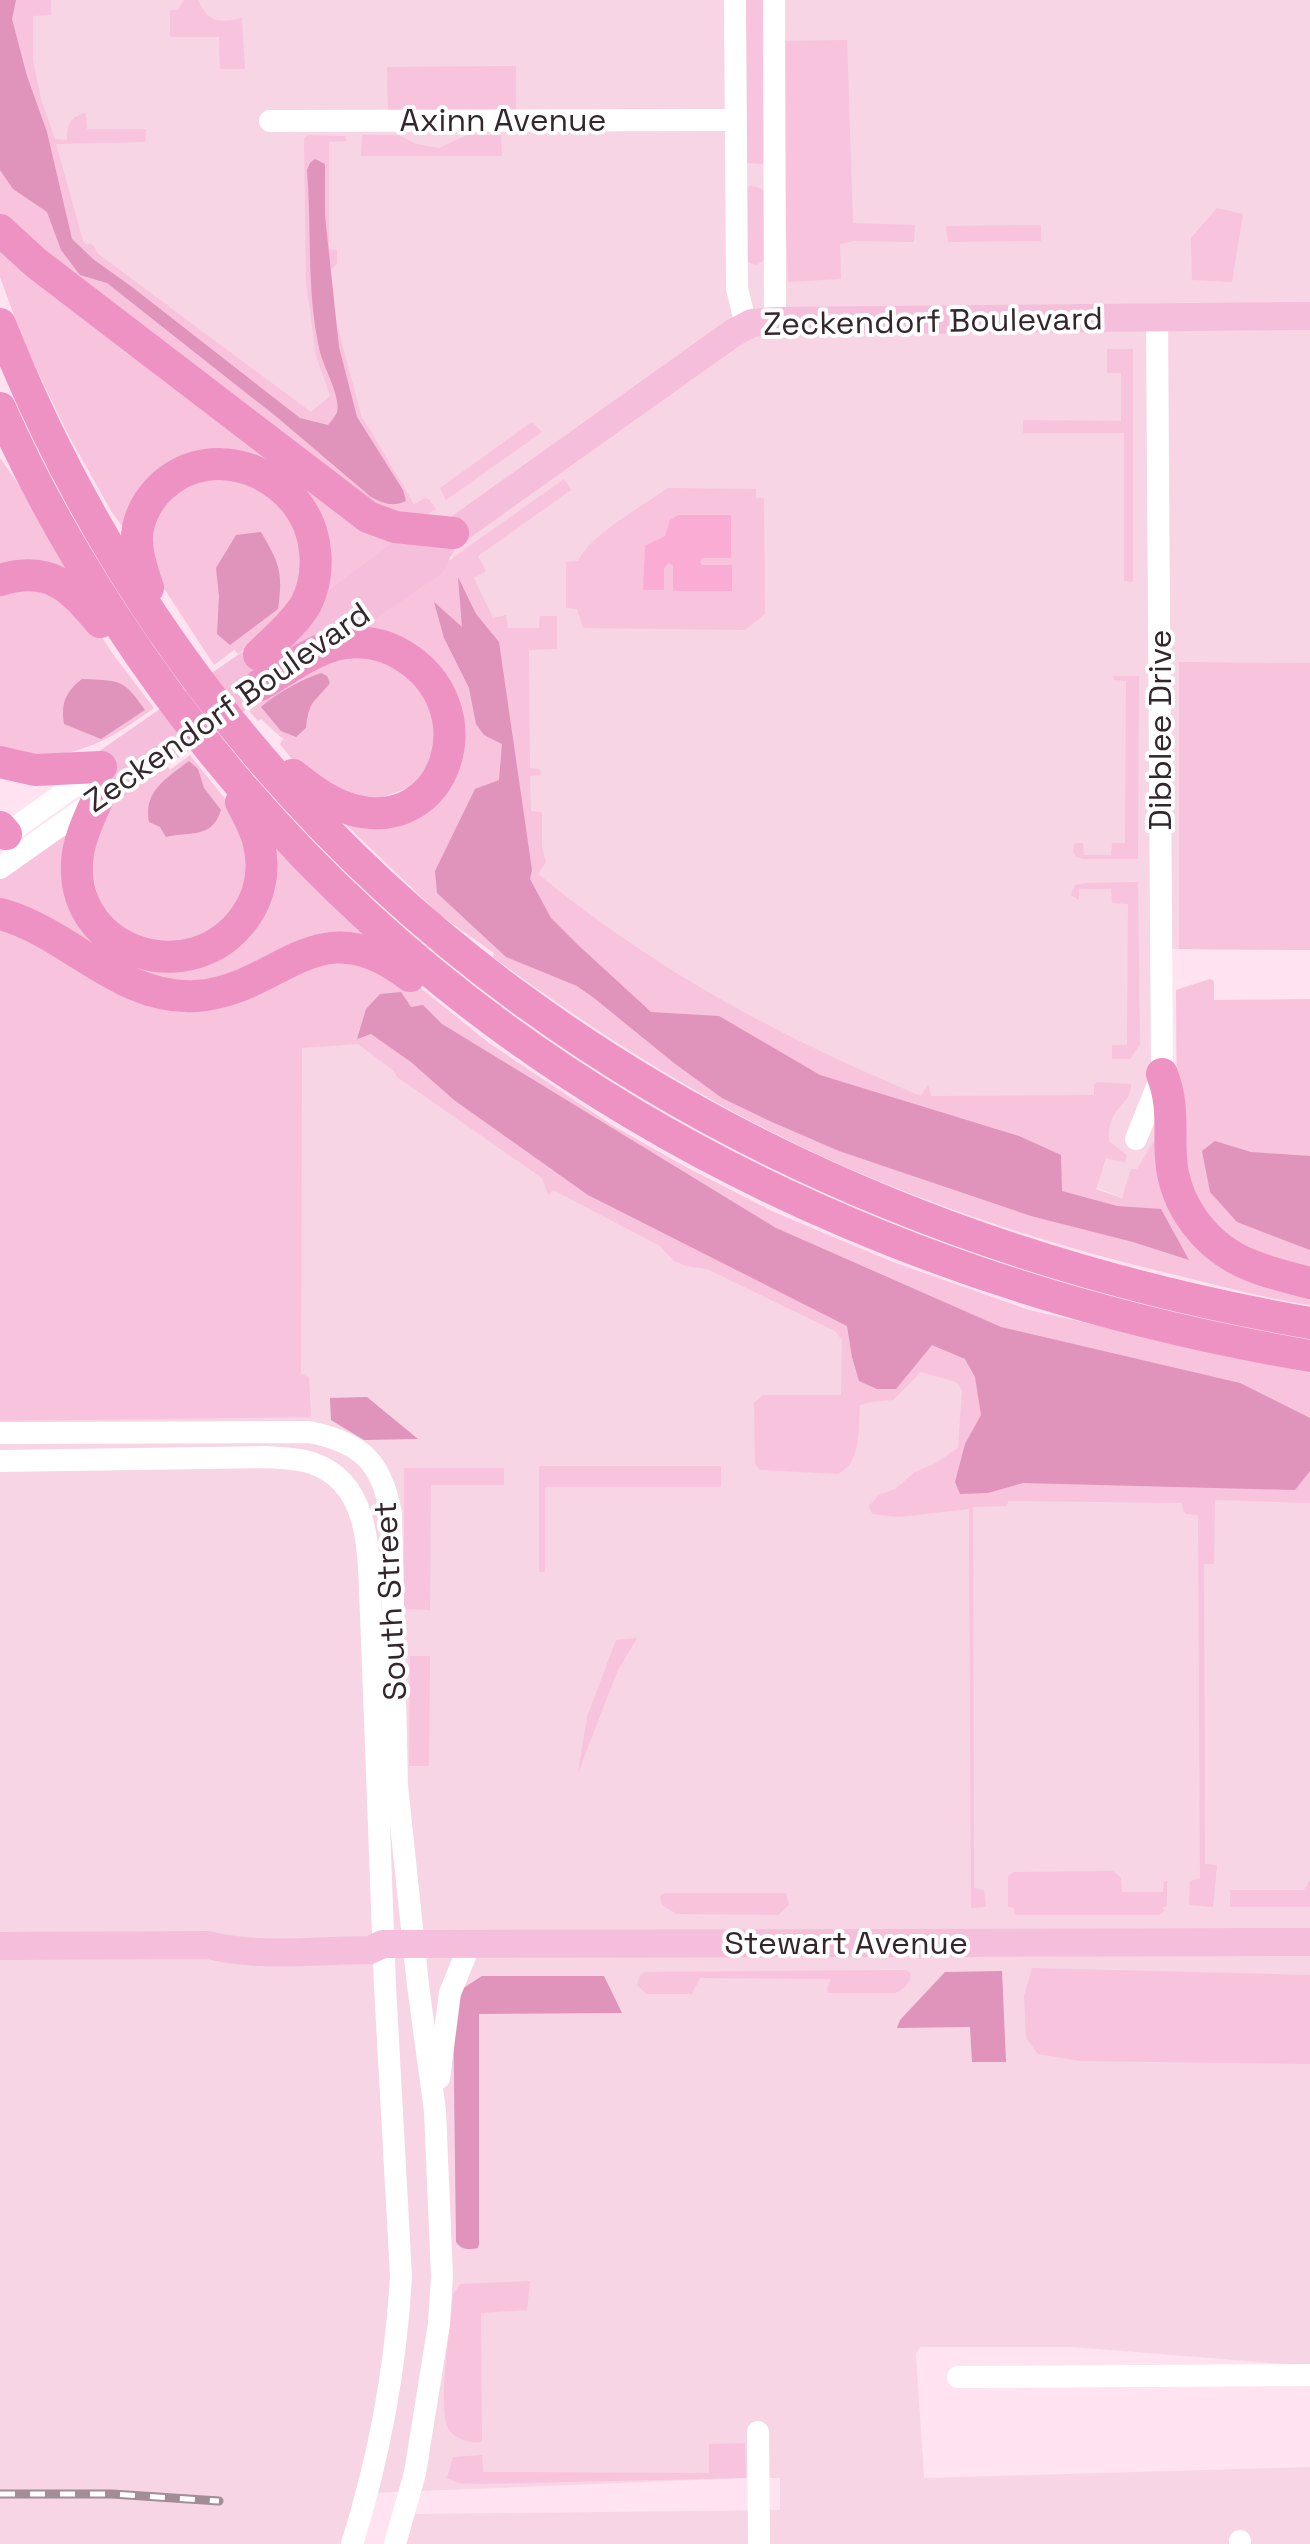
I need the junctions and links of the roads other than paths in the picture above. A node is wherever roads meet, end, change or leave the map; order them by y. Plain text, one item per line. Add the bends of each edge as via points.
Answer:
1 (735, 0) edge
2 (774, 0) edge
3 (736, 120) junction
4 (270, 121) dead end
5 (736, 177) junction
6 (775, 177) junction
7 (0, 230) edge
8 (1310, 316) edge
9 (1157, 317) junction
10 (774, 321) junction
11 (0, 324) edge
12 (746, 326) junction
13 (0, 408) edge
14 (448, 536) junction
15 (0, 580) edge
16 (158, 622) junction
17 (255, 668) junction
18 (156, 679) junction
19 (232, 724) junction
20 (0, 762) edge
21 (224, 766) junction
22 (100, 783) junction
23 (2, 833) edge
24 (0, 868) edge
25 (0, 914) edge
26 (492, 1021) junction
27 (1162, 1074) junction
28 (1136, 1139) dead end
29 (1310, 1284) edge
30 (1310, 1323) edge
31 (1310, 1356) edge
32 (0, 1433) edge
33 (325, 1435) junction
34 (303, 1460) junction
35 (0, 1461) edge
36 (383, 1482) junction
37 (354, 1498) junction
38 (1310, 1942) edge
39 (383, 1944) junction
40 (414, 1944) junction
41 (470, 1944) junction
42 (0, 1946) edge
43 (435, 2111) junction
44 (1310, 2375) edge
45 (958, 2377) dead end
46 (758, 2432) dead end
47 (352, 2544) edge
48 (395, 2544) edge
49 (758, 2544) edge

1 - 3 street
2 - 6 street
3 - 4 street, Axinn Avenue
3 - 5 street
5 - 6 street
5 - 12 street via 737,288
6 - 10 street
7 - 14 highway via 368,517
8 - 9 main road, Zeckendorf Boulevard
9 - 10 main road, Zeckendorf Boulevard
9 - 27 street, Dibblee Drive
10 - 12 main road, Zeckendorf Boulevard
11 - 16 highway via 69,474
12 - 14 main road, Zeckendorf Boulevard
13 - 18 highway via 64,533
14 - 17 main road, Zeckendorf Boulevard via 415,544
15 - 18 highway via 41,577 70,589
16 - 17 highway via 138,546 149,502 171,479 196,467 252,470 295,500 316,554 302,610
16 - 19 highway
17 - 19 highway via 360,642 396,652 424,671 446,704 451,730 443,768 408,804 381,812 353,810 310,789
17 - 22 main road, Zeckendorf Boulevard
18 - 21 highway
19 - 30 highway via 321,825 424,922 536,1012 682,1105 823,1176 984,1239 1165,1293
20 - 22 highway
21 - 22 highway via 257,836 260,884 234,931 190,955 158,958 130,949 88,909 77,864
21 - 26 highway via 341,892
22 - 23 street, Zeckendorf Boulevard
22 - 24 street, Zeckendorf Boulevard
25 - 26 highway via 136,986 164,994 218,992 306,954 343,948 386,959
26 - 31 highway via 678,1141 884,1237 1099,1309
27 - 28 street, Dibblee Drive
27 - 29 highway via 1171,1102 1173,1174 1193,1220 1234,1257
32 - 33 street, South Street
33 - 34 street via 326,1454
33 - 36 street, South Street via 365,1452
34 - 35 street, South Street
34 - 37 street, South Street via 332,1473
36 - 37 street via 372,1502
36 - 40 street, South Street via 392,1514 397,1786
37 - 39 street, South Street via 369,1572
38 - 41 main road, Stewart Avenue
39 - 40 main road, Stewart Avenue
39 - 42 main road, Stewart Avenue via 370,1950 276,1951
39 - 47 street, South Street via 401,2276 374,2464
40 - 41 main road, Stewart Avenue
40 - 43 street, South Street
41 - 43 street via 450,1993
43 - 48 street via 439,2324
44 - 45 street
46 - 49 street

